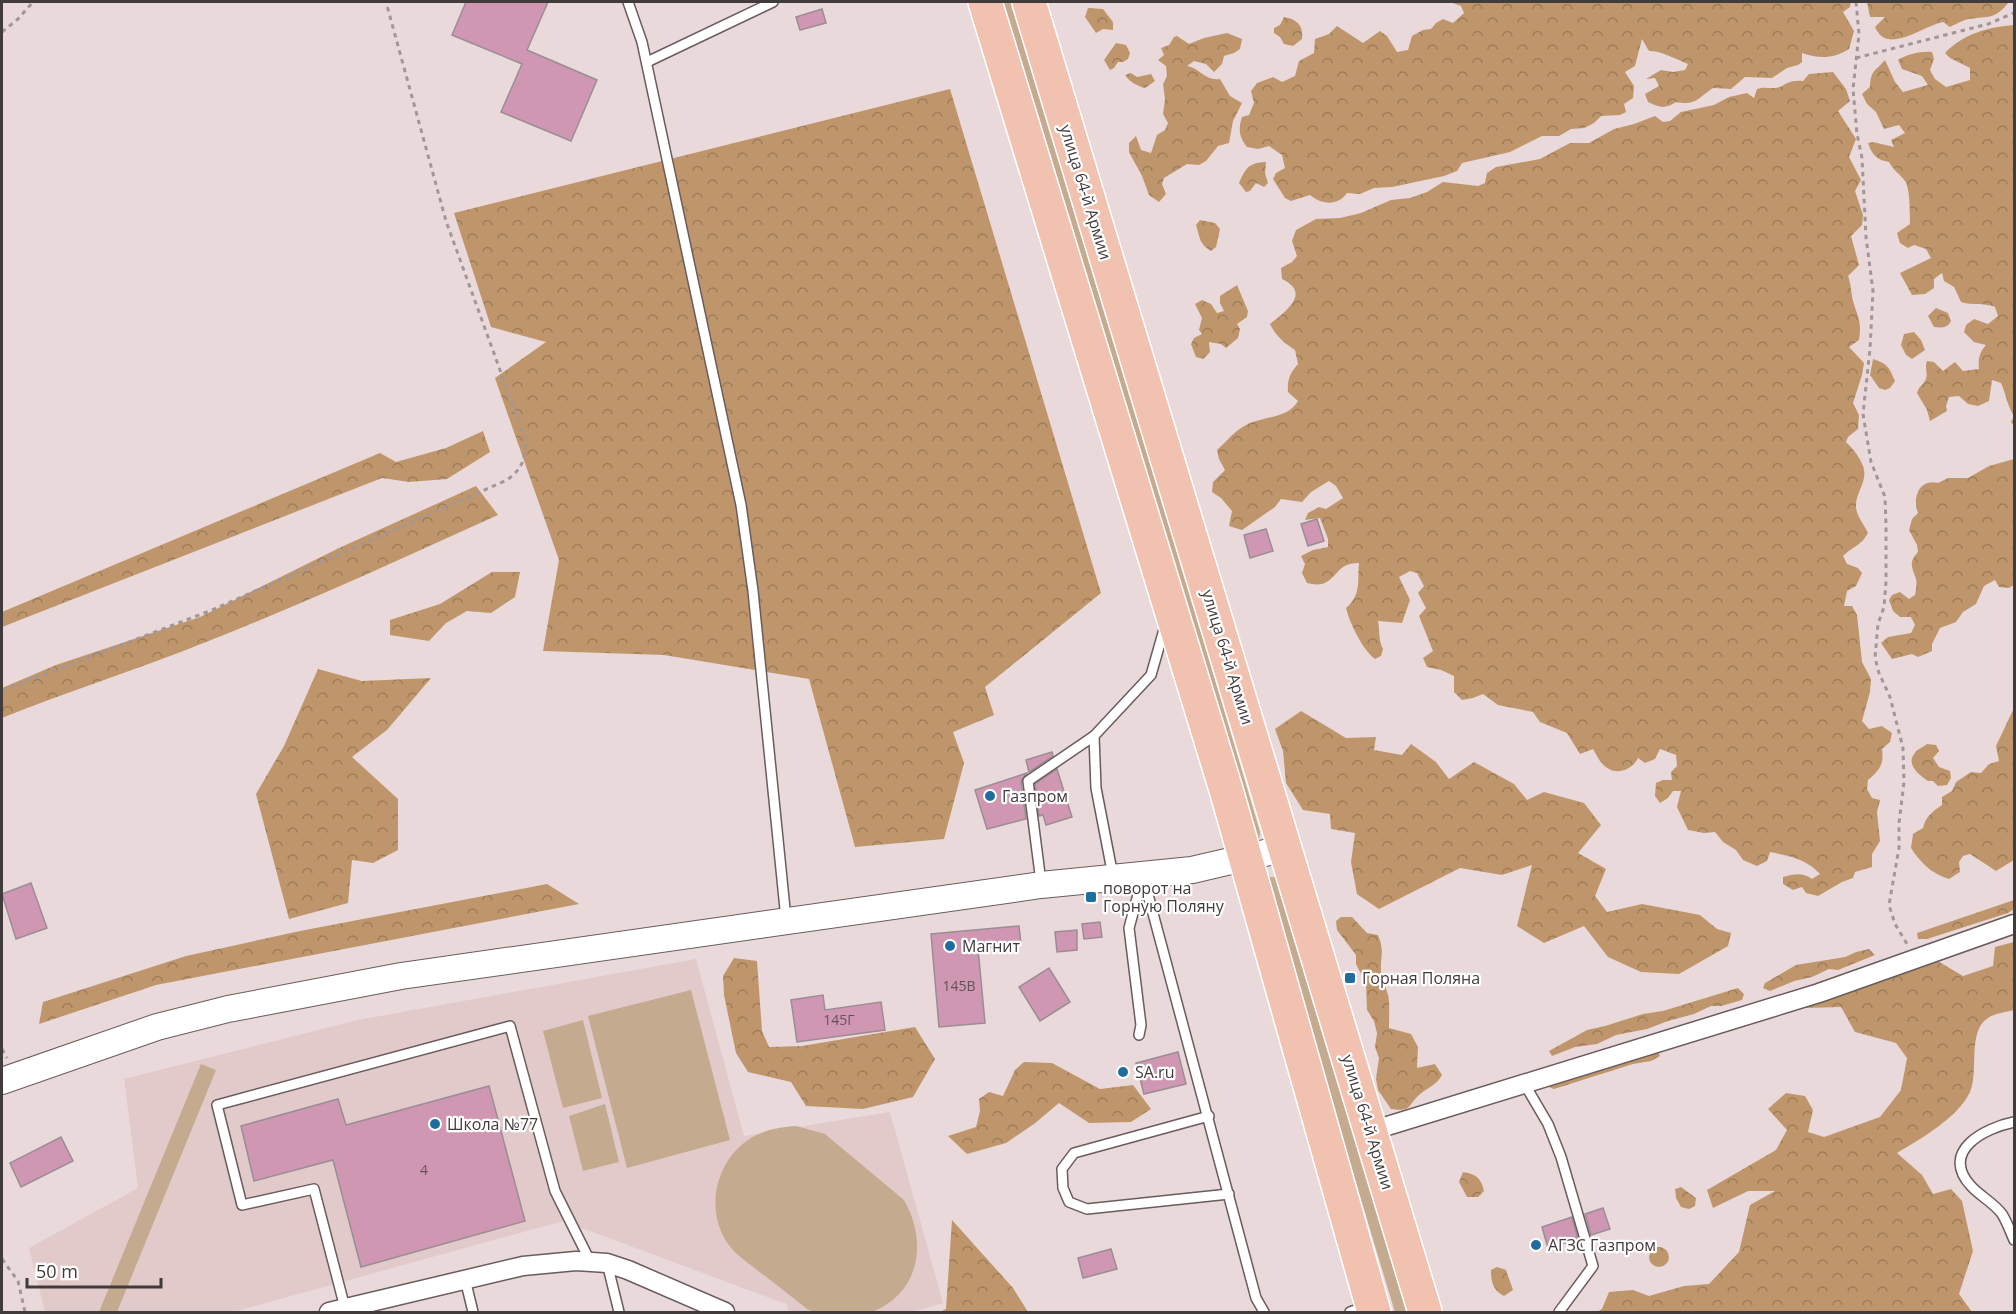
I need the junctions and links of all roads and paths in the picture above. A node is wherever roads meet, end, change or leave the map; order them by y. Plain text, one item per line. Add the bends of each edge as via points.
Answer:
1 (33, 2) edge
2 (386, 2) edge
3 (628, 2) edge
4 (773, 2) edge
5 (985, 2) edge
6 (1029, 2) edge
7 (1856, 2) edge
8 (2014, 13) edge
9 (2, 32) edge
10 (1856, 58) junction
11 (647, 62) junction
12 (1170, 609) junction
13 (2, 691) edge
14 (1094, 736) junction
15 (1286, 848) junction
16 (1244, 859) junction
17 (1143, 876) junction
18 (1114, 878) junction
19 (1041, 885) junction
20 (787, 921) junction
21 (2014, 924) edge
22 (1913, 960) junction
23 (1139, 1035) dead end
24 (2, 1081) edge
25 (1524, 1083) junction
26 (1209, 1116) junction
27 (2014, 1122) edge
28 (1371, 1131) junction
29 (1229, 1194) junction
30 (2014, 1240) edge
31 (2, 1259) edge
32 (598, 1262) junction
33 (465, 1279) junction
34 (337, 1310) edge
35 (1365, 1310) edge
36 (25, 1312) edge
37 (473, 1312) edge
38 (619, 1312) edge
39 (724, 1312) edge
40 (1264, 1312) edge
41 (1425, 1312) edge
42 (1559, 1312) edge

1 - 9 path
2 - 13 path via 446,221 525,439 526,458 518,472 507,480 212,610
3 - 11 lane
4 - 11 lane
5 - 12 highway
6 - 15 highway, улица 64-й Армии
7 - 10 path
8 - 10 path via 1988,24
10 - 22 path via 1853,89 1873,291 1863,414 1871,462 1885,497 1886,525 1884,607 1875,658 1903,748 1899,848 1889,905
11 - 20 lane via 741,505
12 - 14 lane via 1151,675
12 - 16 highway
14 - 18 lane via 1096,788
14 - 19 lane via 1028,781
15 - 16 main road
15 - 28 highway, улица 64-й Армии
16 - 17 main road
16 - 35 highway
17 - 18 main road
17 - 23 lane via 1129,928
17 - 26 lane
18 - 19 main road
19 - 20 main road
20 - 24 main road via 401,976 228,1009 157,1027
21 - 22 street
22 - 25 street via 1819,993
25 - 28 street
25 - 42 lane via 1548,1124 1561,1157 1593,1266
26 - 29 lane
26 - 29 lane via 1074,1153 1062,1169 1063,1188 1069,1202 1087,1209
27 - 30 lane via 1975,1138 1961,1153 1960,1168 1969,1184 2001,1213
28 - 41 highway, улица 64-й Армии
29 - 40 lane via 1256,1298
31 - 36 path via 18,1281
32 - 33 street via 556,1261
32 - 34 lane via 555,1191 510,1026 217,1106 242,1205 314,1189
32 - 38 lane
32 - 39 street via 660,1282
33 - 34 street
33 - 37 lane

